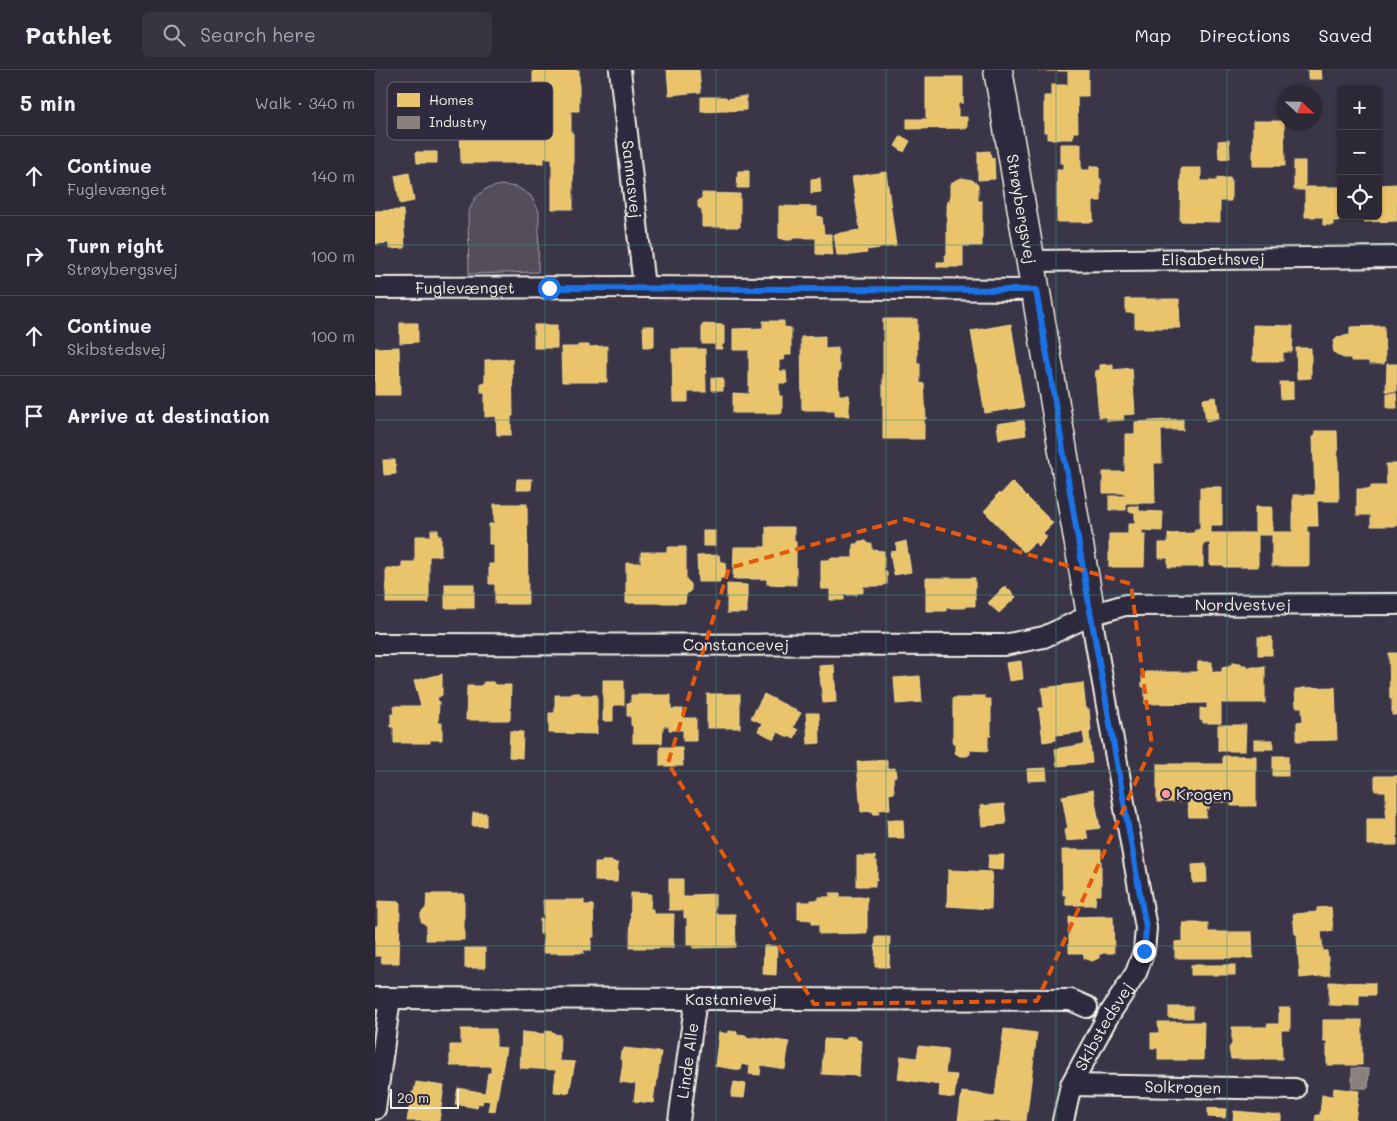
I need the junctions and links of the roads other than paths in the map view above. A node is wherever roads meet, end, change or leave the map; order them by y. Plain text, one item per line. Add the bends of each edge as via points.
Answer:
1 (620, 70) edge
2 (998, 70) edge
3 (1397, 257) edge
4 (1031, 261) junction
5 (375, 288) edge
6 (645, 288) junction
7 (1036, 290) junction
8 (1397, 604) edge
9 (1091, 616) junction
10 (375, 644) edge
11 (383, 998) edge
12 (696, 999) junction
13 (1087, 1007) dead end
14 (1071, 1086) junction
15 (1295, 1089) dead end
16 (375, 1110) edge
17 (679, 1121) edge
18 (1063, 1121) edge

1 - 6 street, Sannasvej
2 - 4 street, Strøybergsvej
3 - 4 street, Elisabethsvej
4 - 7 street, Strøybergsvej
5 - 6 street, Fuglevænget
6 - 7 street, Fuglevænget
7 - 9 street, Strøybergsvej
8 - 9 street, Nordvestvej via 1125,605
9 - 10 street, Constancevej via 1045,637 1004,645
9 - 14 street, Skibstedsvej via 1146,928 1144,951 1136,973 1107,1018
11 - 12 street, Kastanievej
11 - 16 street
12 - 13 street, Kastanievej via 1071,1000
12 - 17 street, Linde Alle
14 - 15 street, Solkrogen
14 - 18 street, Skibstedsvej

